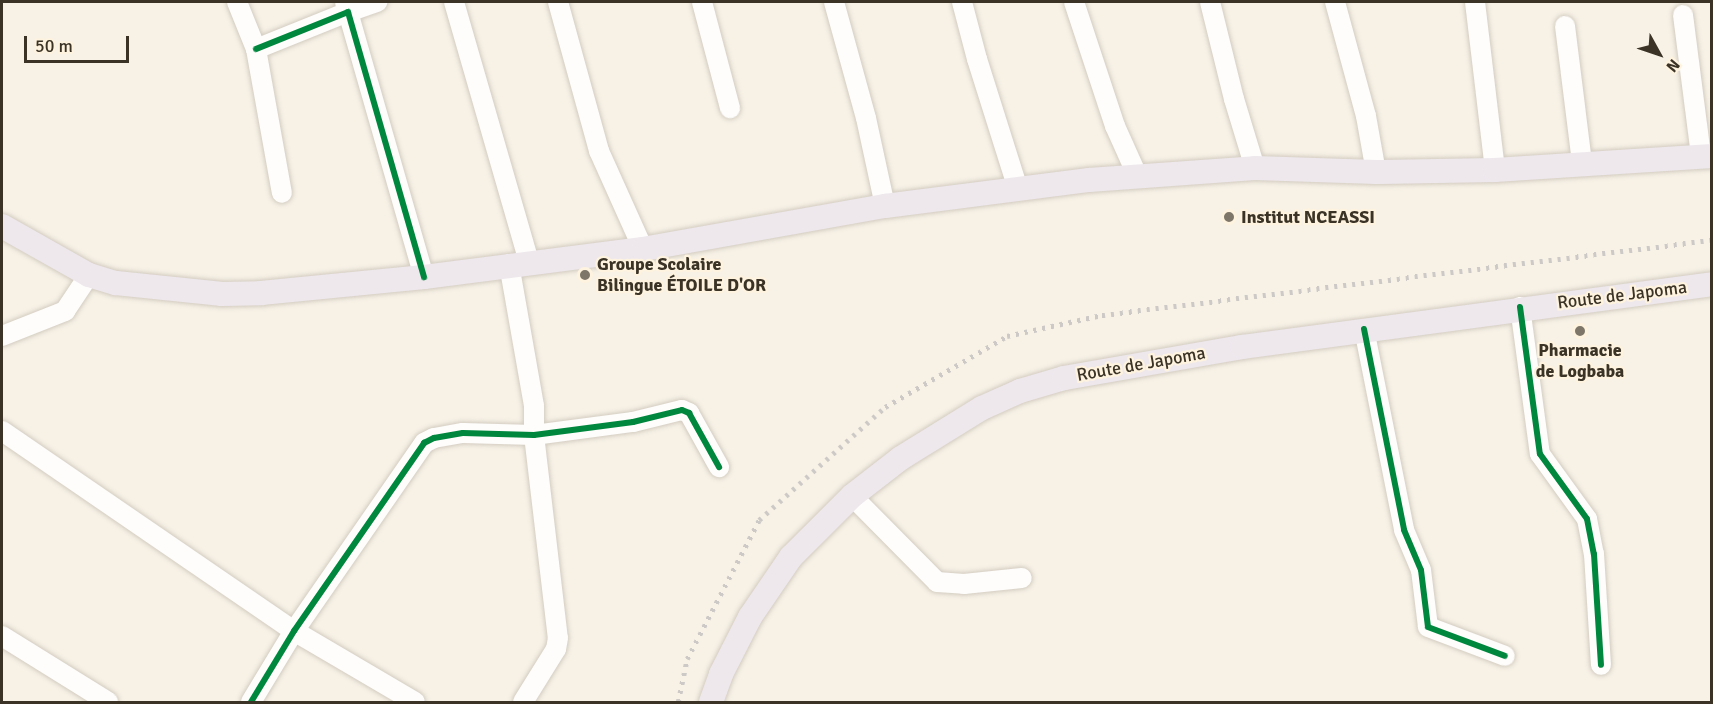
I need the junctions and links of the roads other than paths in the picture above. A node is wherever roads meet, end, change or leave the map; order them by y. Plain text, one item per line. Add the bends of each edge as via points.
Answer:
1 (237, 2) edge
2 (377, 2) edge
3 (454, 2) edge
4 (558, 2) edge
5 (702, 2) edge
6 (834, 2) edge
7 (962, 2) edge
8 (1074, 2) edge
9 (1210, 2) edge
10 (1335, 2) edge
11 (1475, 2) edge
12 (347, 7) edge
13 (1683, 15) dead end
14 (1565, 26) dead end
15 (256, 49) junction
16 (730, 108) dead end
17 (1706, 156) edge
18 (1582, 163) junction
19 (1255, 168) junction
20 (1495, 170) junction
21 (1376, 172) junction
22 (1137, 175) junction
23 (1018, 189) junction
24 (282, 193) dead end
25 (885, 206) junction
26 (2, 226) edge
27 (643, 249) junction
28 (519, 263) junction
29 (89, 275) junction
30 (424, 277) junction
31 (1712, 284) edge
32 (1520, 307) junction
33 (1364, 329) junction
34 (2, 336) edge
35 (2, 431) edge
36 (534, 435) junction
37 (720, 467) dead end
38 (852, 496) junction
39 (1022, 578) dead end
40 (294, 631) junction
41 (2, 636) edge
42 (1505, 656) dead end
43 (1601, 665) dead end
44 (108, 702) edge
45 (252, 702) edge
46 (416, 702) edge
47 (523, 702) edge
48 (711, 702) edge

1 - 15 street
2 - 12 street
3 - 28 street
4 - 27 street via 599,151
5 - 16 street
6 - 25 street
7 - 23 street
8 - 22 street via 1115,126
9 - 19 street
10 - 21 street via 1366,116
11 - 20 street
12 - 15 street
12 - 30 street
13 - 17 street
14 - 18 street
15 - 24 street
17 - 18 main road
18 - 20 main road
19 - 21 main road
19 - 22 main road
20 - 21 main road
22 - 23 main road
23 - 25 main road
25 - 27 main road
26 - 29 main road
27 - 28 main road
28 - 30 main road
28 - 36 street
29 - 30 main road via 116,283 222,294
29 - 34 street via 65,311
31 - 32 main road, Route de Japoma
32 - 33 main road, Route de Japoma
32 - 43 street via 1540,454 1587,519 1594,554
33 - 38 main road, Route de Japoma via 1130,365 1020,391 982,408 901,458
33 - 42 street via 1404,530 1421,570 1428,627
35 - 40 street
36 - 37 street via 633,422 682,410 689,413
36 - 40 street via 463,434 424,443
36 - 47 street via 558,638 556,649
38 - 39 street via 937,582 964,584
38 - 48 main road, Route de Japoma via 791,556 750,617
40 - 45 street
40 - 46 street
41 - 44 street

